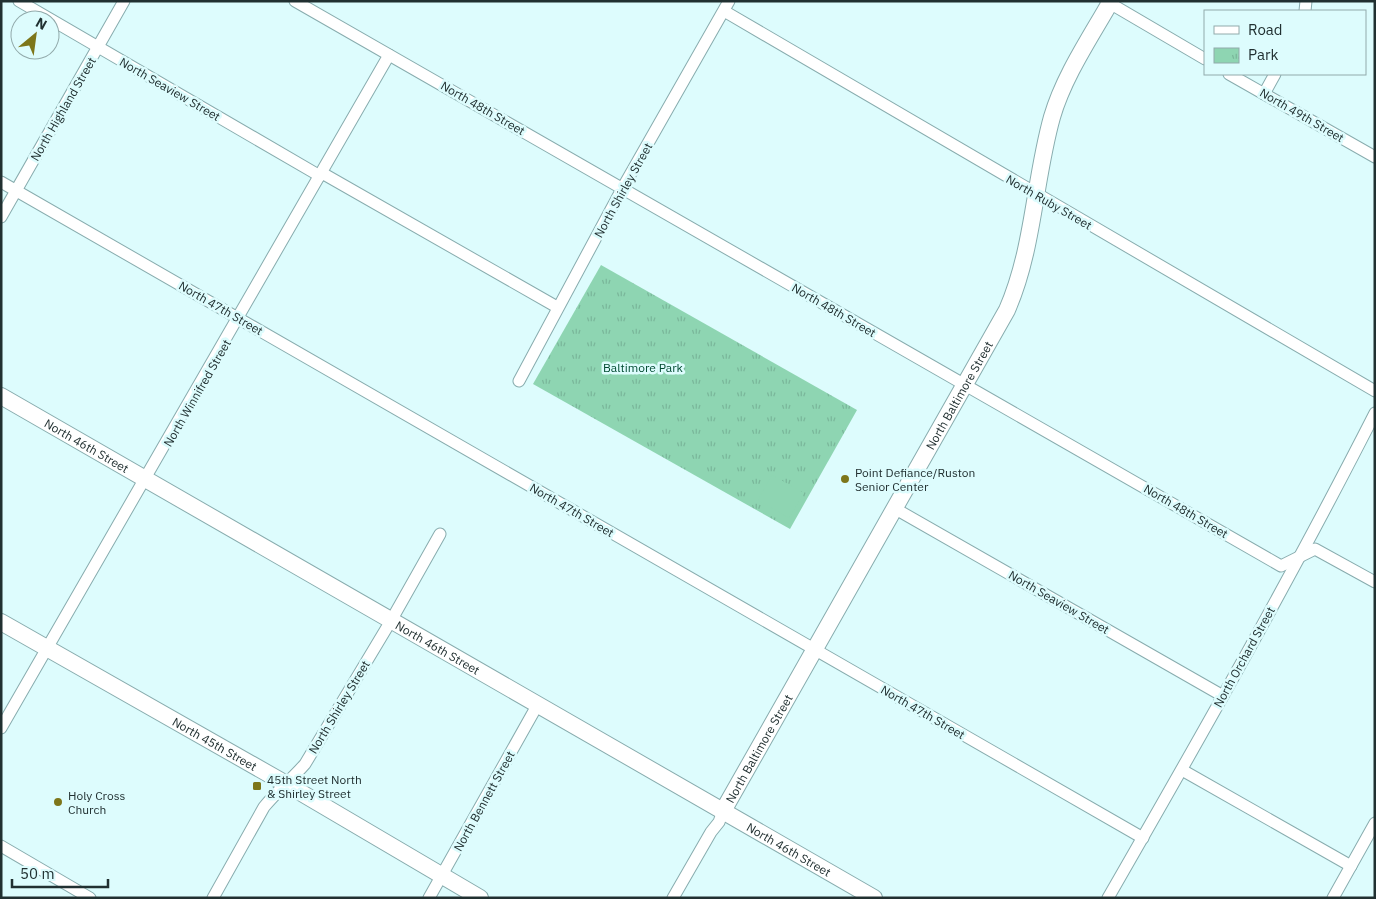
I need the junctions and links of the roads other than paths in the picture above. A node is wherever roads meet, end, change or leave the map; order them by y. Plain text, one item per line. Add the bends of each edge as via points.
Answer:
1 (19, 1) edge
2 (124, 1) edge
3 (295, 1) edge
4 (1109, 2) edge
5 (726, 6) edge
6 (98, 47) junction
7 (389, 55) junction
8 (1204, 58) edge
9 (1231, 75) edge
10 (1274, 75) edge
11 (1264, 94) junction
12 (1375, 157) edge
13 (321, 175) junction
14 (1, 182) edge
15 (622, 189) junction
16 (16, 190) junction
17 (1038, 195) junction
18 (1, 217) edge
19 (557, 307) junction
20 (239, 319) junction
21 (519, 381) dead end
22 (965, 385) junction
23 (1375, 391) edge
24 (1, 396) edge
25 (1375, 413) edge
26 (146, 480) junction
27 (894, 508) junction
28 (440, 534) dead end
29 (1298, 558) junction
30 (1375, 582) edge
31 (392, 620) junction
32 (1, 622) edge
33 (47, 649) junction
34 (814, 650) junction
35 (1223, 696) junction
36 (538, 704) junction
37 (1, 728) edge
38 (1182, 770) junction
39 (288, 784) junction
40 (723, 810) junction
41 (1375, 824) edge
42 (1143, 838) junction
43 (1, 846) edge
44 (1351, 866) junction
45 (442, 876) junction
46 (90, 898) edge
47 (212, 898) edge
48 (429, 898) edge
49 (480, 898) edge
50 (673, 898) edge
51 (874, 898) edge
52 (1108, 898) edge
53 (1334, 898) edge

1 - 6 street, North Seaview Street
2 - 6 street, North Highland Street
3 - 7 street, North 48th Street
4 - 8 street
4 - 17 street, North Baltimore Street via 1058,98 1048,134
5 - 15 street, North Shirley Street
5 - 17 street, North Ruby Street
6 - 13 street, North Seaview Street
6 - 16 street, North Highland Street
7 - 13 street, North Winnifred Street
7 - 15 street, North 48th Street
9 - 11 street, North 49th Street
10 - 11 street
11 - 12 street, North 49th Street
13 - 19 street, North Seaview Street
13 - 20 street, North Winnifred Street
14 - 16 street, North 47th Street
15 - 19 street, North Shirley Street
15 - 22 street, North 48th Street
16 - 18 street, North Highland Street
16 - 20 street, North 47th Street
17 - 22 street, North Baltimore Street via 1016,289
17 - 23 street, North Ruby Street
19 - 21 street, North Shirley Street
20 - 26 street, North Winnifred Street
20 - 34 street, North 47th Street
22 - 27 street, North Baltimore Street
22 - 29 street, North 48th Street via 1281,566
24 - 26 street, North 46th Street
25 - 29 street, North Orchard Street
26 - 31 street, North 46th Street
26 - 33 street, North Winnifred Street
27 - 34 street, North Baltimore Street
27 - 35 street, North Seaview Street
28 - 31 street, North Shirley Street
29 - 30 street, North 48th Street via 1315,549
29 - 35 street, North Orchard Street
31 - 36 street, North 46th Street
31 - 39 street, North Shirley Street via 305,764
32 - 33 street, North 45th Street
33 - 37 street, North Winnifred Street
33 - 39 street, North 45th Street
34 - 40 street, North Baltimore Street
34 - 42 street, North 47th Street
35 - 38 street, North Orchard Street
36 - 40 street, North 46th Street
36 - 45 street, North Bennett Street
38 - 42 street, North Orchard Street
38 - 44 street
39 - 45 street, North 45th Street
39 - 47 street, North Shirley Street via 264,806
40 - 50 street, North Baltimore Street
40 - 51 street, North 46th Street
41 - 44 street
42 - 52 street, North Orchard Street
43 - 46 street
44 - 53 street
45 - 48 street, North Bennett Street
45 - 49 street, North 45th Street

